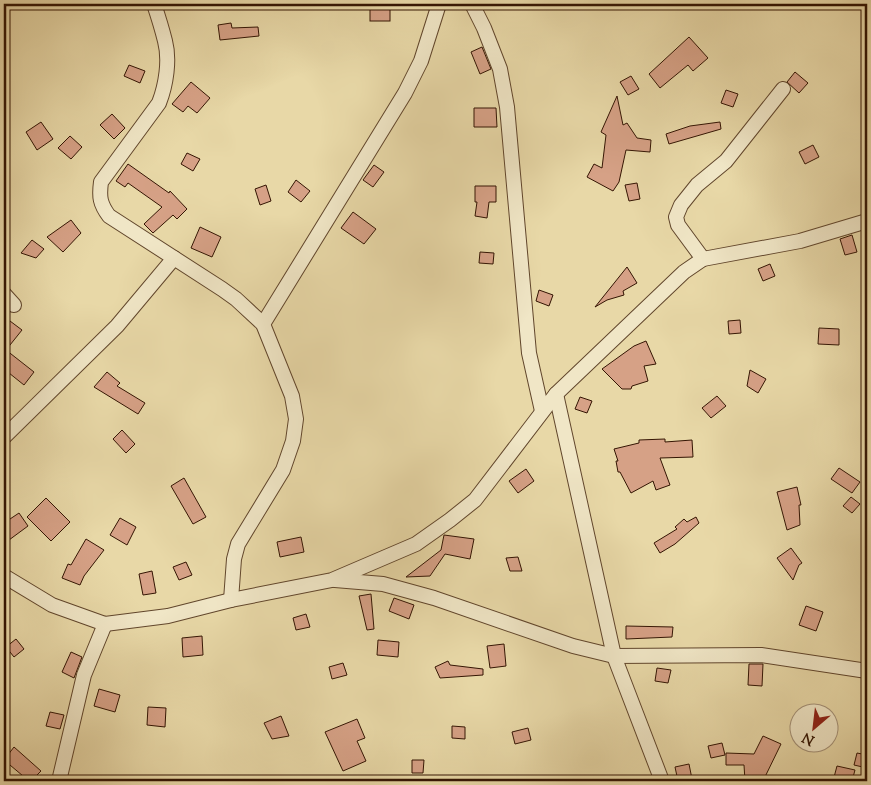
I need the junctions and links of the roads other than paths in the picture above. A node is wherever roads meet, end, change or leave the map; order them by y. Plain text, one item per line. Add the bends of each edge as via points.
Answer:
1 (154, 4) edge
2 (438, 4) edge
3 (472, 4) edge
4 (783, 89) dead end
5 (867, 220) edge
6 (174, 258) junction
7 (703, 259) junction
8 (4, 294) edge
9 (14, 305) dead end
10 (263, 324) junction
11 (556, 394) junction
12 (542, 411) junction
13 (4, 437) edge
14 (4, 579) edge
15 (332, 580) junction
16 (231, 600) junction
17 (105, 624) junction
18 (614, 656) junction
19 (867, 671) edge
20 (59, 781) edge
21 (662, 781) edge

1 - 6 street via 166,43 162,94 101,182 99,194 109,216
2 - 10 street via 421,61 405,93
3 - 12 street via 500,69 507,107 530,353
4 - 7 street via 726,161 697,185 681,205 676,217 678,225
5 - 7 street via 800,241
6 - 10 street via 236,299
6 - 13 street via 117,326
7 - 11 street via 684,272
8 - 9 street
10 - 16 street via 292,396 296,419 293,441 283,470 238,544
11 - 12 street
11 - 18 street
12 - 15 street via 475,500 416,544
14 - 17 street via 52,605
15 - 16 street
15 - 18 street via 383,584 434,598 573,646
16 - 17 street via 168,616
17 - 20 street via 84,675
18 - 19 street via 760,655
18 - 21 street

